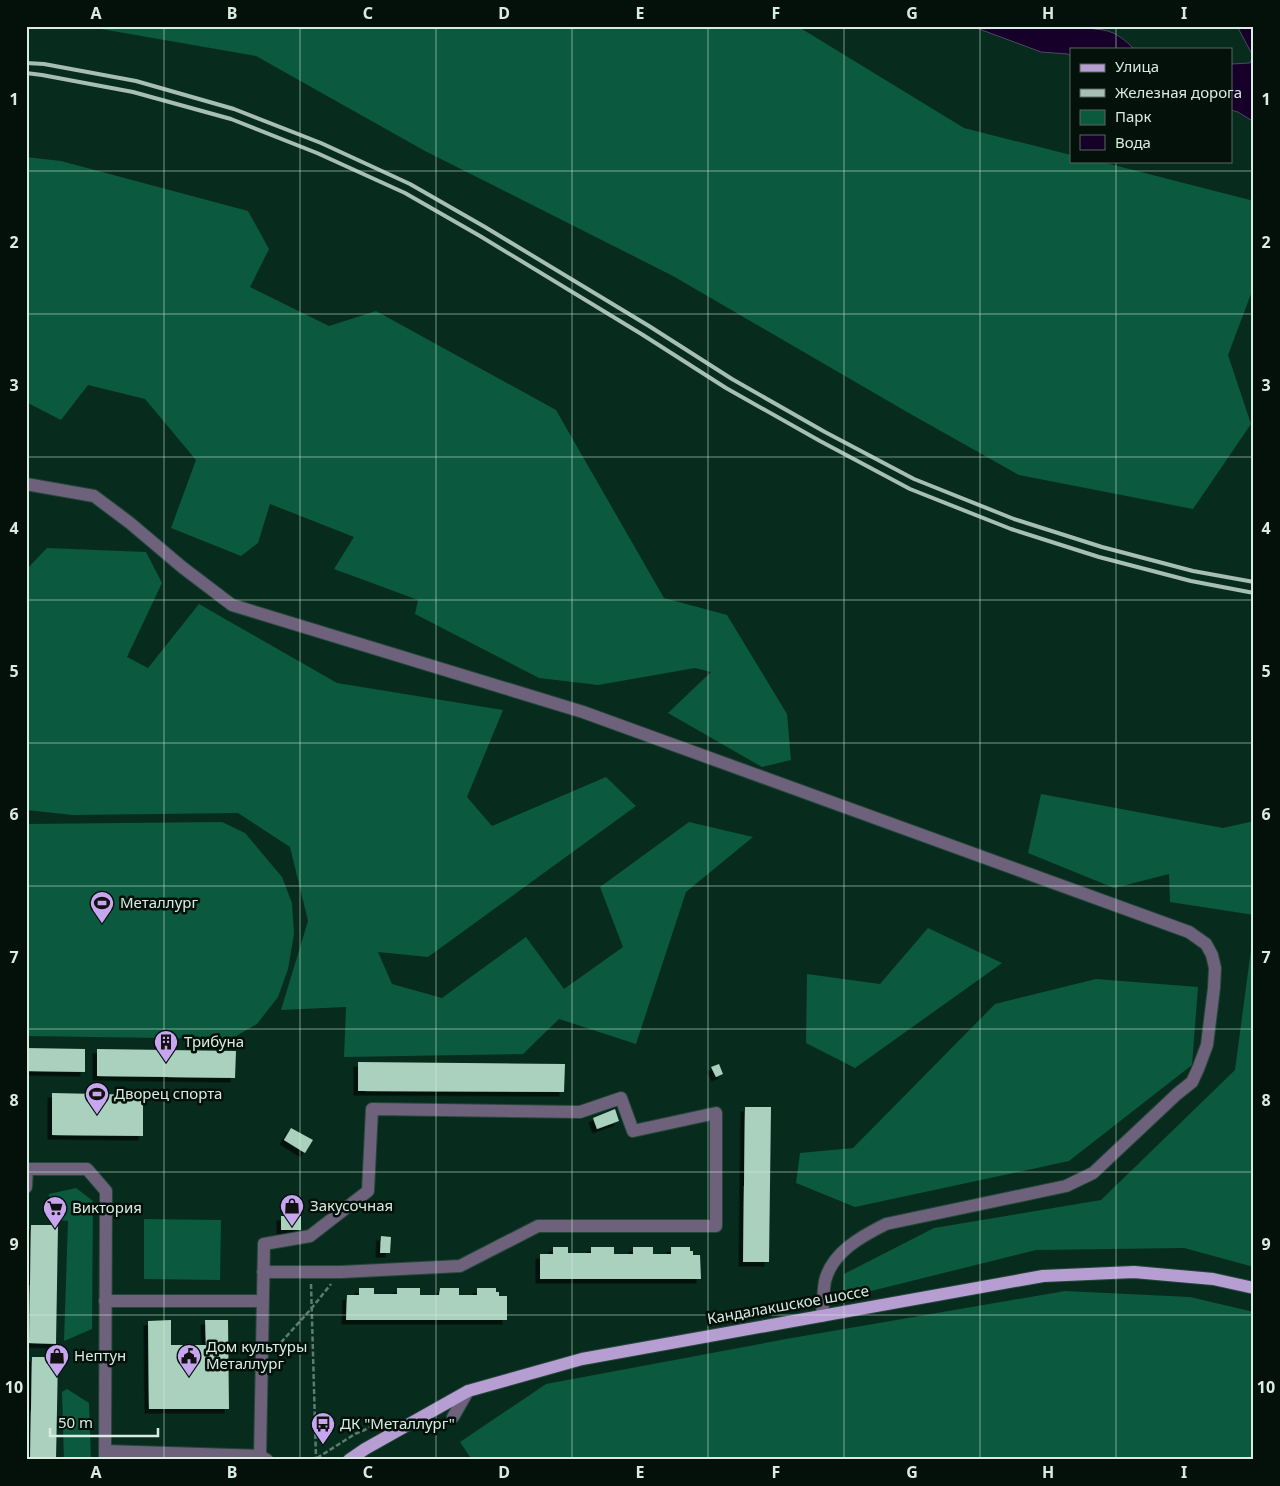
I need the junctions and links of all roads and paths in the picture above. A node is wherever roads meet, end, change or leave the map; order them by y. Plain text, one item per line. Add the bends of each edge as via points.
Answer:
1 (26, 484) edge
2 (27, 1169) edge
3 (26, 1187) edge
4 (263, 1272) junction
5 (310, 1272) junction
6 (342, 1272) junction
7 (1254, 1288) edge
8 (105, 1301) junction
9 (262, 1301) junction
10 (311, 1309) junction
11 (822, 1316) junction
12 (261, 1364) junction
13 (468, 1391) junction
14 (453, 1417) dead end
15 (105, 1455) edge
16 (264, 1458) edge
17 (316, 1460) edge
18 (350, 1460) edge

1 - 11 street via 94,496 232,605 583,712 1180,928 1206,944 1215,968 1214,988 1207,1046 1192,1082 1093,1174 1066,1186 886,1224 862,1236 831,1264 825,1281
2 - 3 street
2 - 8 street via 87,1169 106,1191
4 - 5 street
4 - 6 street via 264,1244 310,1236 368,1191 372,1109 580,1112 620,1098 633,1131 716,1113 716,1226 538,1226 460,1266
4 - 9 street
5 - 6 street
5 - 10 path
6 - 10 path
7 - 11 main road, Кандалакшское шоссе via 1213,1279 1134,1272 1044,1276
8 - 9 street
8 - 15 street
9 - 12 street
10 - 12 path
10 - 17 path
11 - 13 main road, Кандалакшское шоссе via 582,1359
12 - 16 street
13 - 14 street
13 - 18 main road, Кандалакшское шоссе
15 - 16 street

